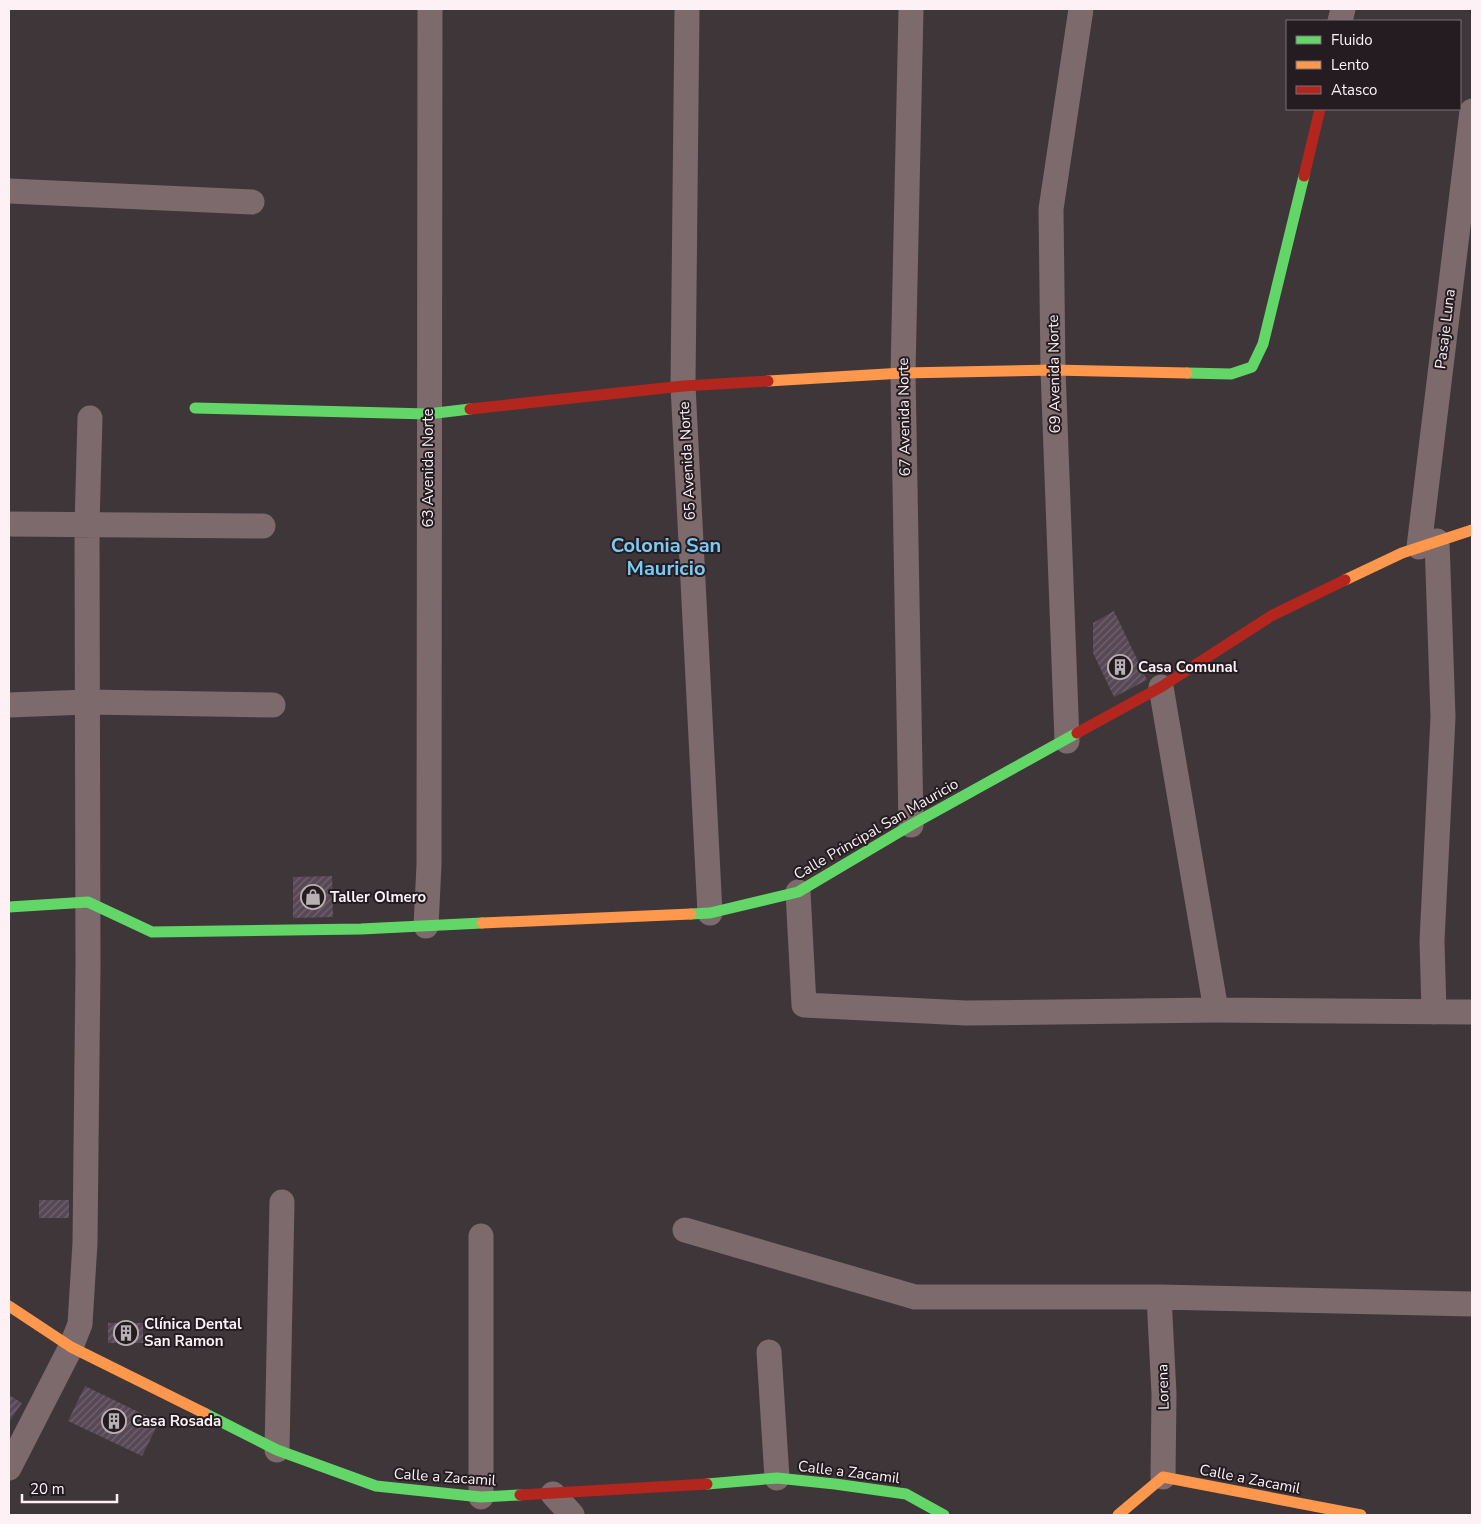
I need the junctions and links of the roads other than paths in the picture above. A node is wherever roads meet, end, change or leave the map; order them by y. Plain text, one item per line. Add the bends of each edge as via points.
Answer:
1 (430, 9) edge
2 (687, 9) edge
3 (911, 9) edge
4 (1081, 9) edge
5 (1320, 110) edge
6 (1472, 111) edge
7 (9, 191) edge
8 (252, 202) dead end
9 (1053, 370) junction
10 (903, 373) junction
11 (683, 386) junction
12 (194, 408) dead end
13 (428, 414) junction
14 (90, 418) dead end
15 (9, 524) edge
16 (87, 525) junction
17 (263, 526) dead end
18 (1472, 530) edge
19 (1428, 544) junction
20 (1162, 687) junction
21 (87, 702) junction
22 (9, 705) edge
23 (273, 705) dead end
24 (1066, 740) junction
25 (912, 824) junction
26 (798, 892) junction
27 (88, 902) junction
28 (9, 907) edge
29 (710, 913) junction
30 (426, 926) junction
31 (1216, 1010) junction
32 (1434, 1012) junction
33 (1472, 1012) edge
34 (282, 1202) dead end
35 (685, 1230) dead end
36 (481, 1236) dead end
37 (1158, 1298) junction
38 (1472, 1304) edge
39 (9, 1306) edge
40 (71, 1347) junction
41 (769, 1352) dead end
42 (277, 1450) junction
43 (9, 1468) edge
44 (1162, 1477) junction
45 (777, 1478) junction
46 (553, 1494) junction
47 (481, 1497) junction
48 (572, 1515) edge
49 (944, 1515) edge
50 (1118, 1515) edge
51 (1361, 1515) edge

1 - 13 street, 63 Avenida Norte
2 - 11 street, 65 Avenida Norte
3 - 10 street, 67 Avenida Norte
4 - 9 street, 69 Avenida Norte via 1051,209
5 - 9 street via 1263,344 1252,366 1231,374
6 - 19 street, Pasaje Luna
7 - 8 street
9 - 10 street
9 - 24 street, 69 Avenida Norte
10 - 11 street
10 - 25 street, 67 Avenida Norte
11 - 13 street
11 - 29 street, 65 Avenida Norte
12 - 13 street
13 - 30 street, 63 Avenida Norte via 429,866
14 - 16 street
15 - 16 street
16 - 17 street
16 - 21 street
18 - 19 street, Calle Principal San Mauricio
19 - 20 street, Calle Principal San Mauricio via 1402,552 1271,616
19 - 32 street, Pasaje Luna via 1443,717 1432,941
20 - 24 street, Calle Principal San Mauricio
20 - 31 street
21 - 22 street
21 - 23 street
21 - 27 street
24 - 25 street, Calle Principal San Mauricio
25 - 26 street, Calle Principal San Mauricio
26 - 29 street, Calle Principal San Mauricio
26 - 31 street via 804,1005 966,1012
27 - 28 street
27 - 30 street, Calle Principal San Mauricio via 152,932
27 - 40 street via 86,1243 80,1324
29 - 30 street, Calle Principal San Mauricio
31 - 32 street
32 - 33 street
34 - 42 street
35 - 37 street via 915,1297
36 - 47 street
37 - 38 street
37 - 44 street, Lorena via 1164,1394
39 - 40 street, Calle a Zacamil
40 - 42 street, Calle a Zacamil
40 - 43 street
41 - 45 street
42 - 47 street, Calle a Zacamil via 376,1486
44 - 50 street
44 - 51 street, Calle a Zacamil
45 - 46 street, Calle a Zacamil
45 - 49 street, Calle a Zacamil via 906,1494
46 - 47 street, Calle a Zacamil
46 - 48 street

